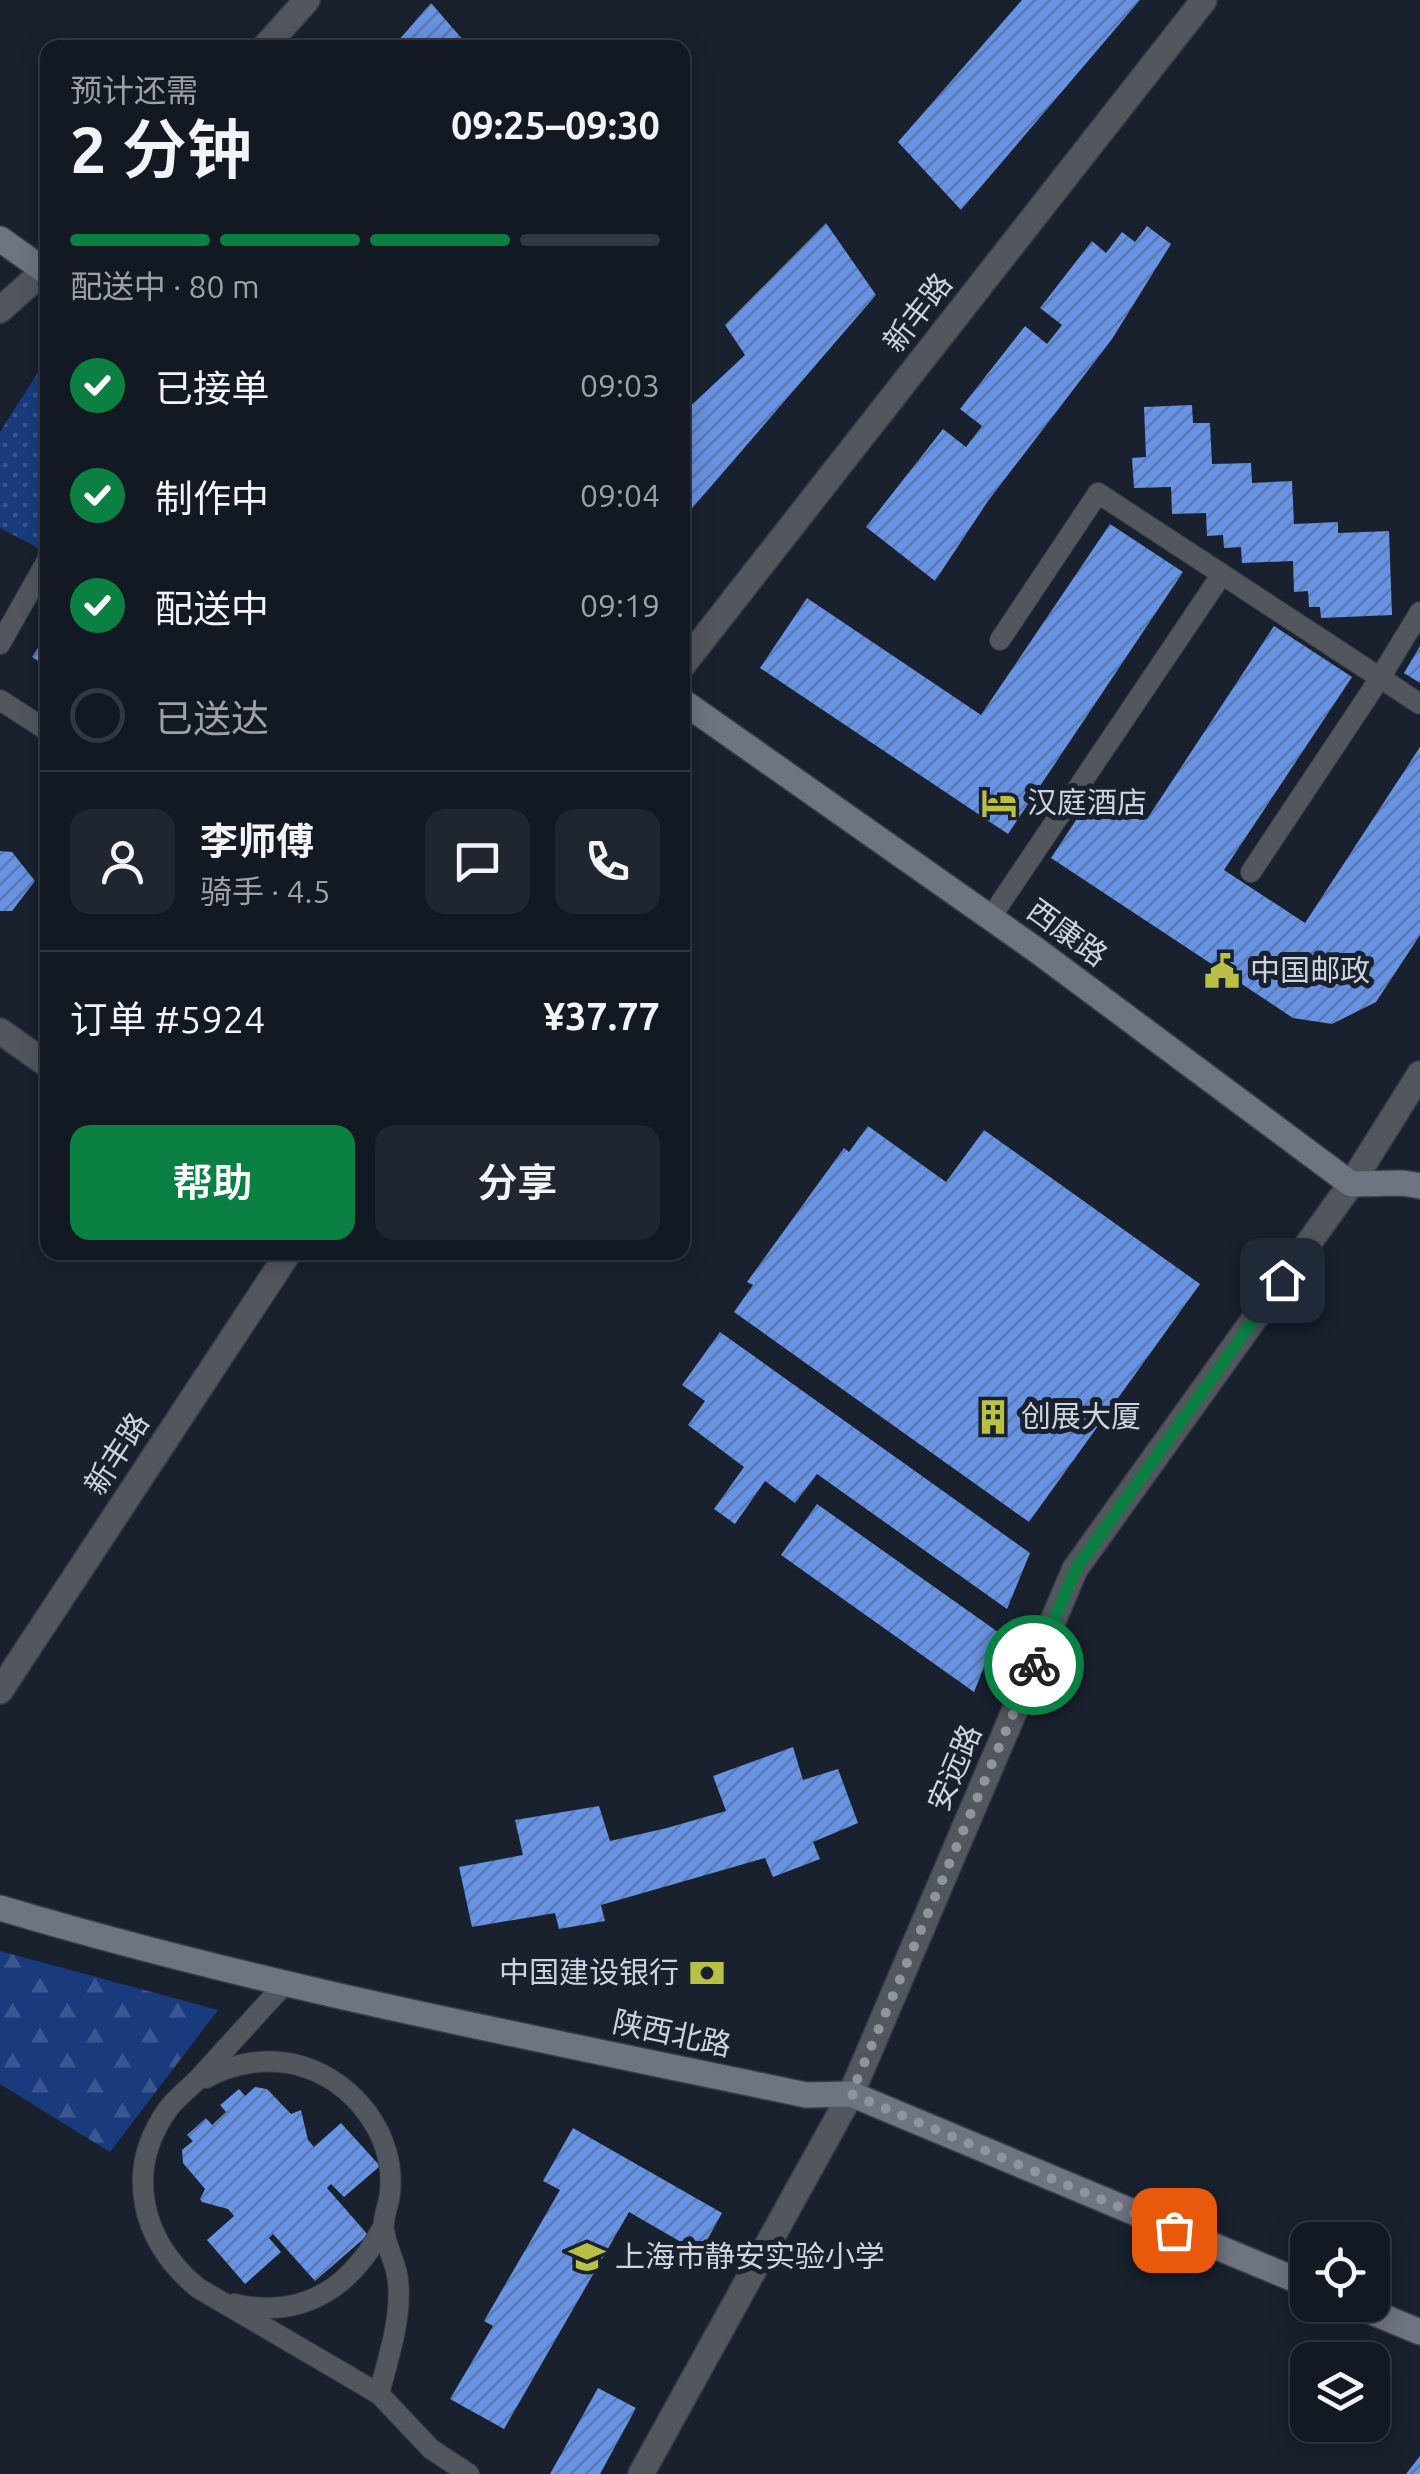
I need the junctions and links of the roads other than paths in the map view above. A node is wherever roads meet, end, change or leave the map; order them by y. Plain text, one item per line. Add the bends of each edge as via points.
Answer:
1 (307, 0) edge
2 (1204, 0) edge
3 (271, 40) edge
4 (0, 239) edge
5 (40, 266) edge
6 (40, 275) edge
7 (0, 310) edge
8 (40, 572) edge
9 (1222, 574) junction
10 (1420, 612) edge
11 (1000, 640) dead end
12 (0, 644) edge
13 (690, 656) edge
14 (1380, 678) junction
15 (0, 700) edge
16 (1420, 704) edge
17 (690, 707) edge
18 (40, 726) edge
19 (1251, 872) dead end
20 (990, 917) junction
21 (0, 1031) edge
22 (40, 1060) edge
23 (1420, 1074) edge
24 (1351, 1184) junction
25 (1420, 1186) edge
26 (277, 1260) edge
27 (0, 1691) edge
28 (0, 1908) edge
29 (285, 1984) junction
30 (229, 2045) junction
31 (247, 2062) junction
32 (192, 2086) junction
33 (851, 2094) junction
34 (383, 2228) junction
35 (1290, 2278) edge
36 (221, 2300) junction
37 (1390, 2320) edge
38 (1420, 2332) edge
39 (379, 2394) junction
40 (469, 2474) edge
41 (641, 2474) edge

1 - 3 street
2 - 13 street, 新丰路
4 - 5 main road
6 - 7 street
8 - 12 lane
9 - 11 lane via 1098,493
9 - 14 lane
9 - 20 lane
10 - 14 lane
14 - 16 lane
14 - 19 lane
15 - 18 lane
17 - 20 main road, 西康路
20 - 24 main road, 西康路
21 - 22 street
23 - 24 street, 安远路
24 - 25 main road
24 - 33 street, 安远路 via 1076,1569
26 - 27 street, 新丰路
28 - 29 main road, 陕西北路
29 - 30 lane
29 - 33 main road, 陕西北路 via 806,2094
30 - 31 lane
30 - 32 lane
31 - 32 lane
31 - 34 lane via 313,2070 368,2113 387,2154 391,2192
32 - 36 lane via 168,2108 148,2146 142,2188 162,2253
33 - 35 main road, 陕西北路
33 - 41 street, 安远路
34 - 36 lane via 350,2276 308,2302 274,2308
34 - 39 lane via 398,2280 396,2330
36 - 39 lane
37 - 38 main road
39 - 40 lane via 430,2450

